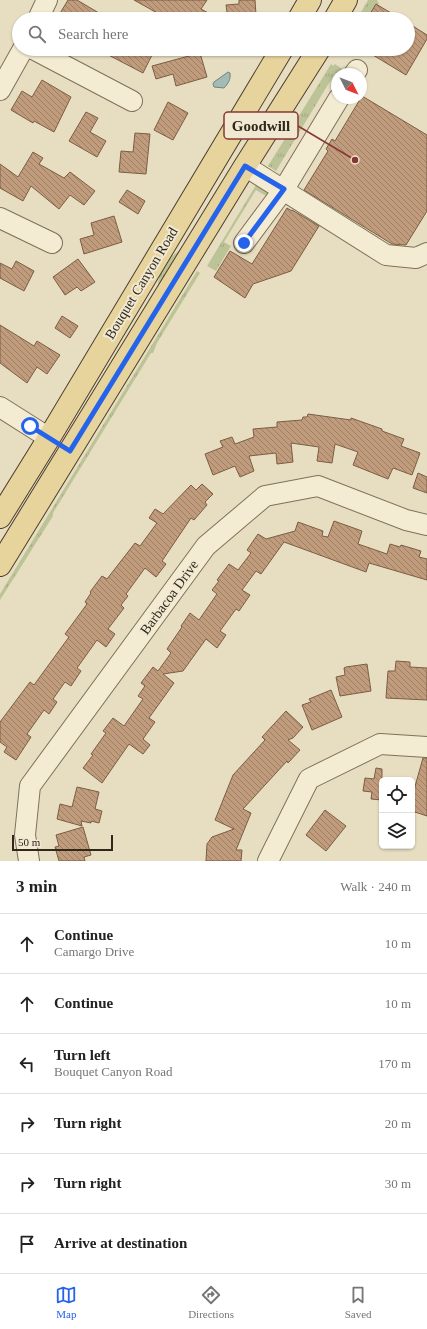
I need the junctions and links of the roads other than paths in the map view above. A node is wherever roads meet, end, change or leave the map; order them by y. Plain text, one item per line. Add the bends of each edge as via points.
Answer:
1 (47, 0) edge
2 (310, 0) edge
3 (346, 0) edge
4 (41, 12) edge
5 (303, 12) edge
6 (340, 12) edge
7 (19, 56) edge
8 (46, 56) edge
9 (278, 56) edge
10 (315, 56) edge
11 (0, 90) edge
12 (132, 101) dead end
13 (335, 104) edge
14 (220, 152) junction
15 (245, 166) junction
16 (284, 189) junction
17 (0, 218) edge
18 (52, 243) dead end
19 (244, 243) dead end
20 (427, 253) edge
21 (0, 407) edge
22 (49, 438) junction
23 (70, 451) junction
24 (0, 517) edge
25 (427, 525) edge
26 (0, 565) edge
27 (427, 747) edge
28 (29, 861) edge
29 (268, 861) edge

1 - 4 street
2 - 5 main road
3 - 6 main road
7 - 11 street
8 - 12 street
9 - 14 main road, Bouquet Canyon Road
10 - 15 main road, Bouquet Canyon Road
13 - 16 street
14 - 15 main road
14 - 22 main road, Bouquet Canyon Road
15 - 16 street
15 - 23 main road, Bouquet Canyon Road
16 - 19 street
16 - 20 street via 386,255 416,258
17 - 18 street
21 - 22 street
22 - 23 main road
22 - 24 main road, Bouquet Canyon Road
23 - 26 main road, Bouquet Canyon Road
25 - 28 street, Barbacoa Drive via 406,520 318,486 265,496 206,546 30,786 25,835
27 - 29 street via 380,744 309,779

